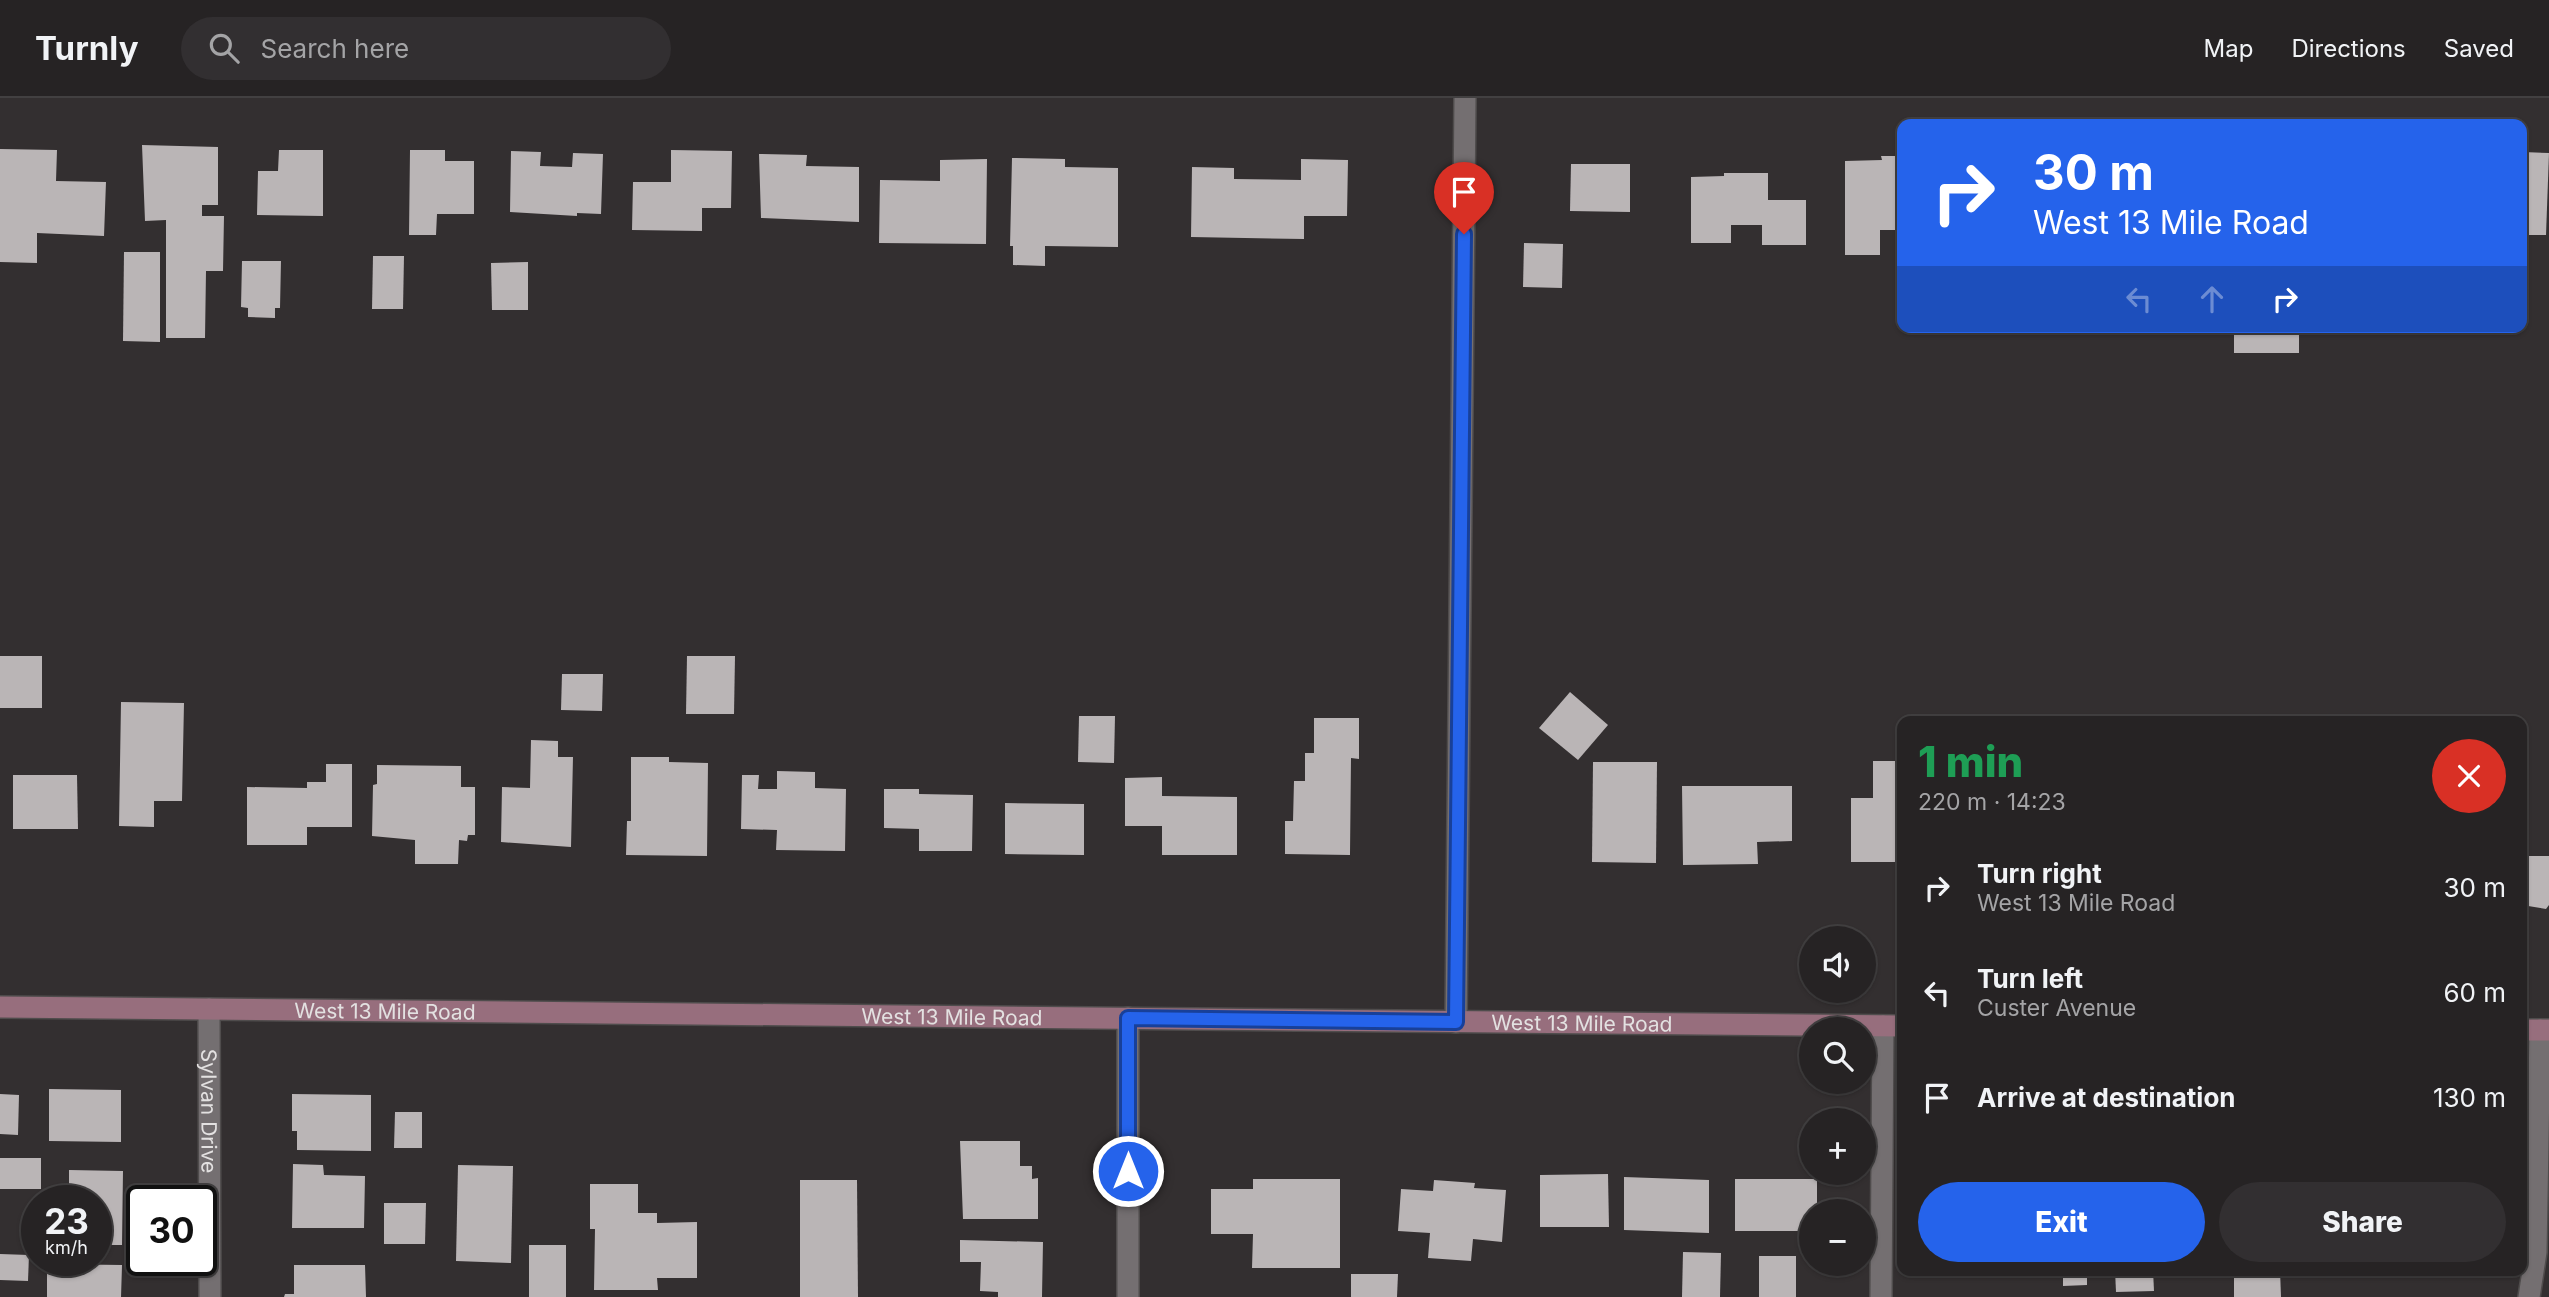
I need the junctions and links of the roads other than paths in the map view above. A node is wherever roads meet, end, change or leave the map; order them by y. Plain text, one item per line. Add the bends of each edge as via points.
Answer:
1 (1465, 98) edge
2 (0, 1007) edge
3 (209, 1009) junction
4 (1128, 1018) junction
5 (1456, 1022) junction
6 (1893, 1026) edge
7 (2537, 1030) edge
8 (210, 1297) edge
9 (1128, 1297) edge
10 (1881, 1297) edge
11 (2529, 1297) edge

1 - 5 street
2 - 3 main road, West 13 Mile Road
3 - 4 main road, West 13 Mile Road
3 - 8 street, Sylvan Drive
4 - 5 main road, West 13 Mile Road
4 - 9 street
5 - 6 main road, West 13 Mile Road
6 - 10 street
7 - 11 street via 2536,1252

